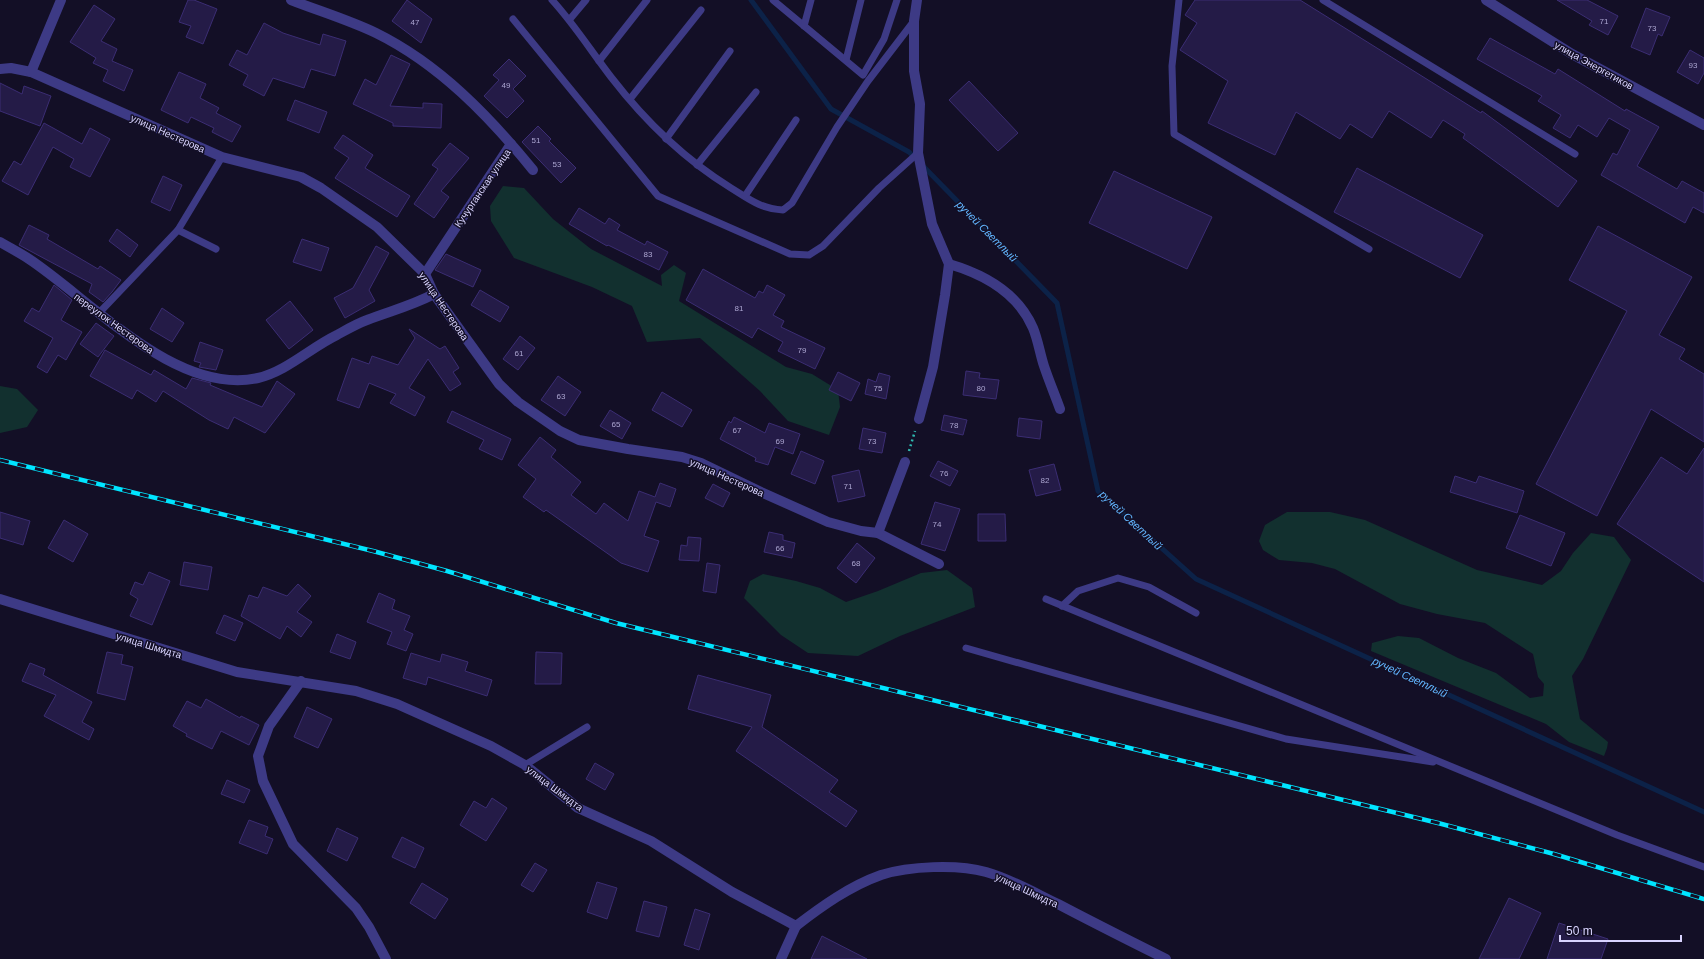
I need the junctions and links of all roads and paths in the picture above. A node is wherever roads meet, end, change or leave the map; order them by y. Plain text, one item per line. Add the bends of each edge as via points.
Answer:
1 (61, 0) edge
2 (291, 0) edge
3 (552, 0) edge
4 (586, 0) edge
5 (647, 0) edge
6 (772, 0) edge
7 (811, 0) edge
8 (861, 0) edge
9 (897, 0) edge
10 (917, 0) edge
11 (1179, 0) edge
12 (1323, 0) edge
13 (1486, 0) edge
14 (701, 10) dead end
15 (513, 19) dead end
16 (570, 19) junction
17 (914, 21) junction
18 (804, 26) junction
19 (730, 51) dead end
20 (846, 60) junction
21 (599, 61) junction
22 (0, 69) edge
23 (31, 72) junction
24 (756, 92) dead end
25 (630, 99) junction
26 (796, 120) dead end
27 (1704, 125) edge
28 (666, 139) junction
29 (511, 144) junction
30 (917, 154) junction
31 (1575, 154) dead end
32 (222, 158) junction
33 (697, 165) junction
34 (533, 170) dead end
35 (745, 196) junction
36 (178, 230) junction
37 (0, 242) edge
38 (216, 249) dead end
39 (1369, 249) dead end
40 (949, 264) junction
41 (425, 274) junction
42 (434, 294) junction
43 (99, 313) junction
44 (1060, 409) dead end
45 (919, 419) joint
46 (905, 462) joint
47 (878, 533) junction
48 (939, 564) dead end
49 (0, 599) edge
50 (1046, 599) dead end
51 (1062, 606) junction
52 (1196, 613) dead end
53 (966, 648) dead end
54 (301, 681) junction
55 (587, 727) dead end
56 (1446, 764) junction
57 (525, 765) junction
58 (1704, 867) edge
59 (796, 926) junction
60 (386, 959) edge
61 (781, 959) edge
62 (1166, 959) edge

1 - 23 street
2 - 29 street, Кучурганская улица via 376,33 420,58 452,83
3 - 16 lane
4 - 16 lane
5 - 21 lane
6 - 18 lane
7 - 18 lane
8 - 20 lane
9 - 20 lane via 884,39 863,75
10 - 17 street
11 - 39 lane via 1172,66 1174,134
12 - 31 lane
13 - 27 street, улица Энергетиков via 1572,54
14 - 25 lane
15 - 30 lane via 658,196 790,254 809,255 823,246 879,188
16 - 21 lane
17 - 30 street via 914,71 920,104
17 - 35 lane via 868,81 792,202 783,210 772,209
18 - 20 lane
19 - 28 lane
21 - 25 lane
22 - 23 street, улица Нестерова via 11,68
23 - 32 street, улица Нестерова
24 - 33 lane
25 - 28 lane
26 - 35 lane
28 - 33 lane
29 - 34 street
29 - 41 street, Кучурганская улица
30 - 40 street via 932,224
32 - 36 lane
32 - 41 street, улица Нестерова via 301,177 321,188 377,227
33 - 35 lane
36 - 38 lane
36 - 43 lane
37 - 43 street, переулок Нестерова via 29,259
40 - 44 street via 968,270 998,286 1016,301 1033,328
40 - 45 street via 933,367
41 - 42 street, улица Нестерова
42 - 43 street, переулок Нестерова via 348,329 281,369 258,378 235,381 212,378 158,355
42 - 47 street, улица Нестерова via 499,384 536,416 560,431 579,440 682,457 701,463 828,522 861,532
45 - 46 path
46 - 47 street
47 - 48 street
49 - 54 street, улица Шмидта via 237,672
50 - 51 lane
51 - 52 lane via 1078,591 1118,578 1149,587
51 - 56 lane
53 - 56 lane via 1286,739
54 - 57 street, улица Шмидта via 356,691 397,704 491,746
54 - 60 street via 269,726 258,756 263,781 293,844 356,908
55 - 57 lane
56 - 58 lane via 1617,836
57 - 59 street, улица Шмидта via 578,808 651,841 732,892
59 - 61 street, улица Шмидта
59 - 62 street, улица Шмидта via 850,889 881,875 914,868 948,867 986,872 1022,886

